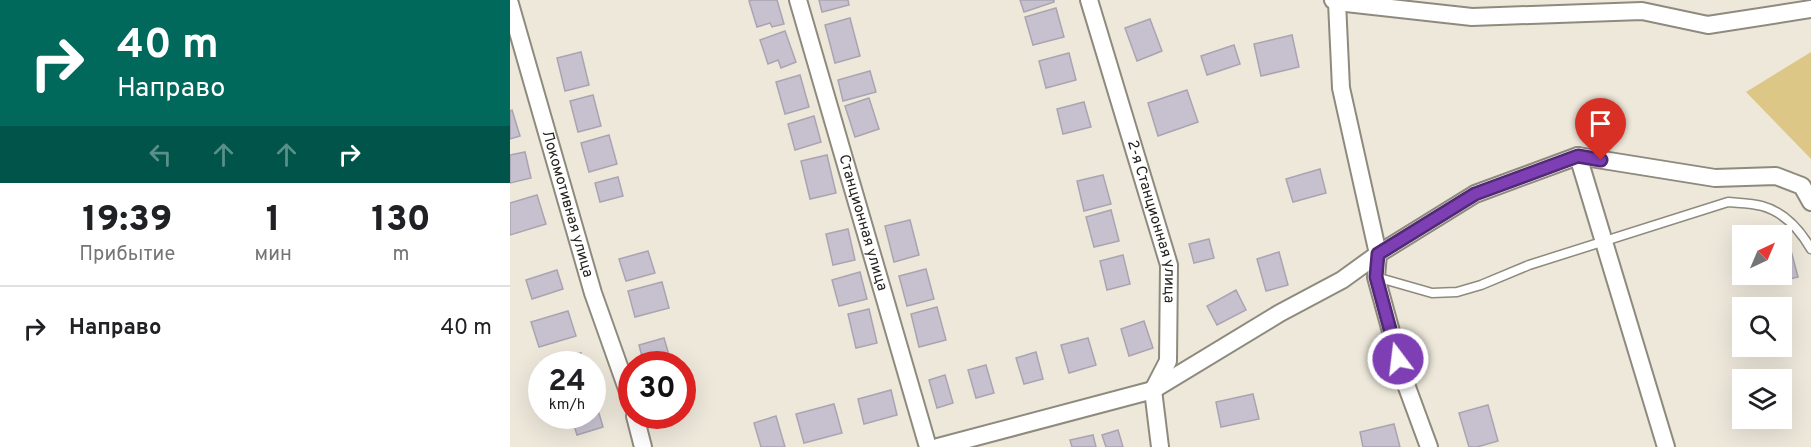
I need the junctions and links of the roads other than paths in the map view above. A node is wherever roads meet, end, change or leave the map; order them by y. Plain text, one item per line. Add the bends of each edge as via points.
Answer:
1 (798, 0) edge
2 (1089, 0) edge
3 (1335, 1) edge
4 (510, 4) edge
5 (1811, 9) edge
6 (1578, 156) junction
7 (1811, 202) edge
8 (1604, 240) junction
9 (1811, 249) edge
10 (1378, 254) junction
11 (1376, 277) junction
12 (618, 365) edge
13 (1154, 390) junction
14 (638, 429) edge
15 (643, 447) edge
16 (928, 447) edge
17 (938, 447) edge
18 (1160, 447) edge
19 (1429, 447) edge
20 (1666, 447) edge

1 - 16 street, Станционная улица
2 - 13 street, 2-я Станционная улица via 1169,265 1168,361
3 - 5 street via 1472,17 1642,11 1708,25
3 - 10 street via 1341,88
4 - 12 street, Локомотивная улица via 592,293
6 - 7 street via 1715,178 1776,176 1802,186
6 - 8 street
6 - 10 street via 1475,194
8 - 9 lane via 1728,202 1762,206 1790,220
8 - 11 lane via 1457,292 1432,292
8 - 20 street
10 - 11 street
10 - 13 street via 1342,280
11 - 19 street via 1404,379
13 - 17 street
13 - 18 street
14 - 15 street

